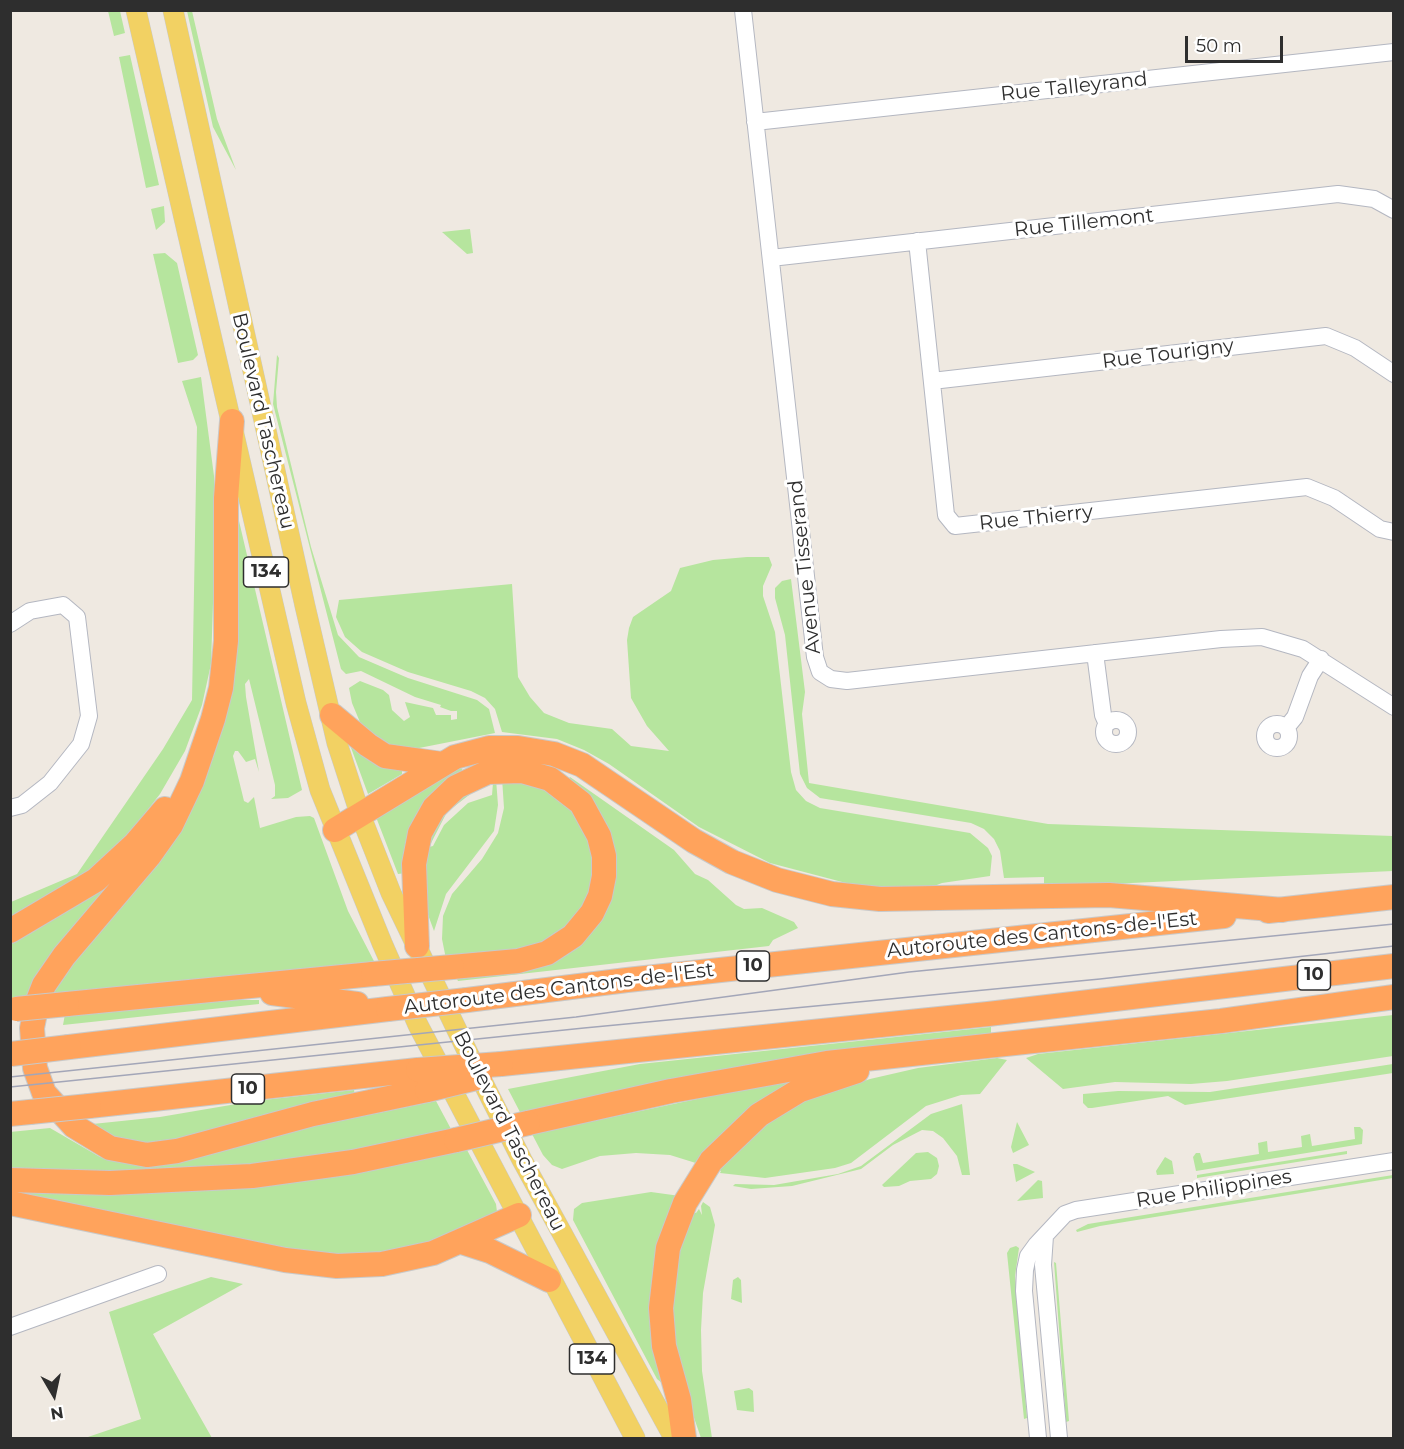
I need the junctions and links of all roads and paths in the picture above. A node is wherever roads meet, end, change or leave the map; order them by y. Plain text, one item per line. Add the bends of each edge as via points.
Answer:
1 (136, 10) edge
2 (173, 10) edge
3 (743, 10) edge
4 (1394, 52) edge
5 (755, 122) junction
6 (1394, 210) edge
7 (916, 241) junction
8 (771, 258) junction
9 (1394, 374) edge
10 (932, 381) junction
11 (232, 421) junction
12 (1394, 532) edge
13 (10, 624) edge
14 (1095, 653) junction
15 (1321, 659) junction
16 (1394, 707) edge
17 (332, 715) junction
18 (1107, 724) dead end
19 (1286, 728) dead end
20 (203, 749) junction
21 (442, 764) junction
22 (10, 808) edge
23 (360, 814) junction
24 (335, 830) junction
25 (1394, 897) edge
26 (1283, 910) junction
27 (10, 931) edge
28 (417, 946) junction
29 (1394, 966) edge
30 (210, 991) junction
31 (1394, 997) edge
32 (13, 1009) edge
33 (388, 1009) junction
34 (944, 1050) junction
35 (10, 1054) edge
36 (422, 1080) junction
37 (20, 1113) edge
38 (1394, 1161) edge
39 (10, 1180) edge
40 (10, 1203) edge
41 (546, 1204) junction
42 (519, 1215) junction
43 (1045, 1236) junction
44 (462, 1242) junction
45 (158, 1274) dead end
46 (549, 1280) junction
47 (10, 1327) edge
48 (635, 1438) edge
49 (674, 1438) edge
50 (684, 1438) edge
51 (1038, 1438) edge
52 (1059, 1438) edge

1 - 11 main road, Boulevard Taschereau / 134
2 - 17 main road, Boulevard Taschereau / 134
3 - 5 street, Avenue Tisserand
4 - 5 street, Rue Talleyrand
5 - 8 street, Avenue Tisserand
6 - 7 street, Rue Tillemont via 1374,199 1338,194
7 - 8 street, Rue Tillemont
7 - 10 street, Rue Thierry
8 - 14 street, Avenue Tisserand via 815,657 820,672 841,681
9 - 10 street, Rue Tourigny via 1355,348 1326,336
10 - 12 street, Rue Thierry via 946,515 955,526 1307,487
11 - 20 highway via 226,498 225,654 217,702
11 - 24 main road, Boulevard Taschereau / 134 via 304,732
13 - 22 street via 30,611 63,605 77,617 88,716 81,744 50,783 22,805
14 - 15 street, Avenue Tisserand via 1249,637 1286,642
14 - 18 street
15 - 16 street, Avenue Tisserand
15 - 19 street via 1310,676 1295,717
17 - 21 highway via 385,756
17 - 23 main road, Boulevard Taschereau / 134
20 - 27 highway via 170,802 121,859 83,890
20 - 36 highway via 182,805 162,839 59,961 44,985 32,1038 35,1068 44,1094 93,1140 120,1151 147,1155 177,1151 313,1114
21 - 23 highway
21 - 26 highway via 464,753 498,747 563,757 599,775 688,837 732,862 785,882 843,897 1109,895
23 - 24 highway
23 - 28 main road, Boulevard Taschereau / 134
24 - 42 main road, Boulevard Taschereau / 134 via 418,1026
25 - 26 highway, Autoroute des Cantons-de-l'Est / 10
26 - 33 highway, Autoroute des Cantons-de-l'Est / 10, bridge
28 - 30 highway, bridge via 414,864 420,833 434,808 456,787 488,772 513,770 550,779 581,803 599,836 604,856 600,896 573,936 547,953 518,961
28 - 41 main road, Boulevard Taschereau / 134
29 - 36 highway, 10, bridge via 558,1059
30 - 32 highway, bridge
30 - 33 highway via 285,993
31 - 34 highway via 1221,1021
33 - 35 highway, Autoroute des Cantons-de-l'Est / 10, bridge
34 - 39 highway, bridge via 734,1079 353,1162 252,1176 110,1184
34 - 50 highway via 857,1071 800,1090 748,1123 707,1166 685,1203 668,1248 661,1308 664,1346 679,1400
36 - 37 highway, 10, bridge
38 - 43 street, Rue Philippines via 1076,1210 1065,1214
40 - 44 highway via 319,1264 381,1264 424,1256
41 - 42 main road
41 - 49 main road, Boulevard Taschereau / 134
42 - 44 highway
42 - 46 main road, Boulevard Taschereau / 134
43 - 51 street, Rue Philippines via 1028,1256 1024,1291
43 - 52 street via 1043,1265
44 - 46 highway
45 - 47 street
46 - 48 main road, Boulevard Taschereau / 134

